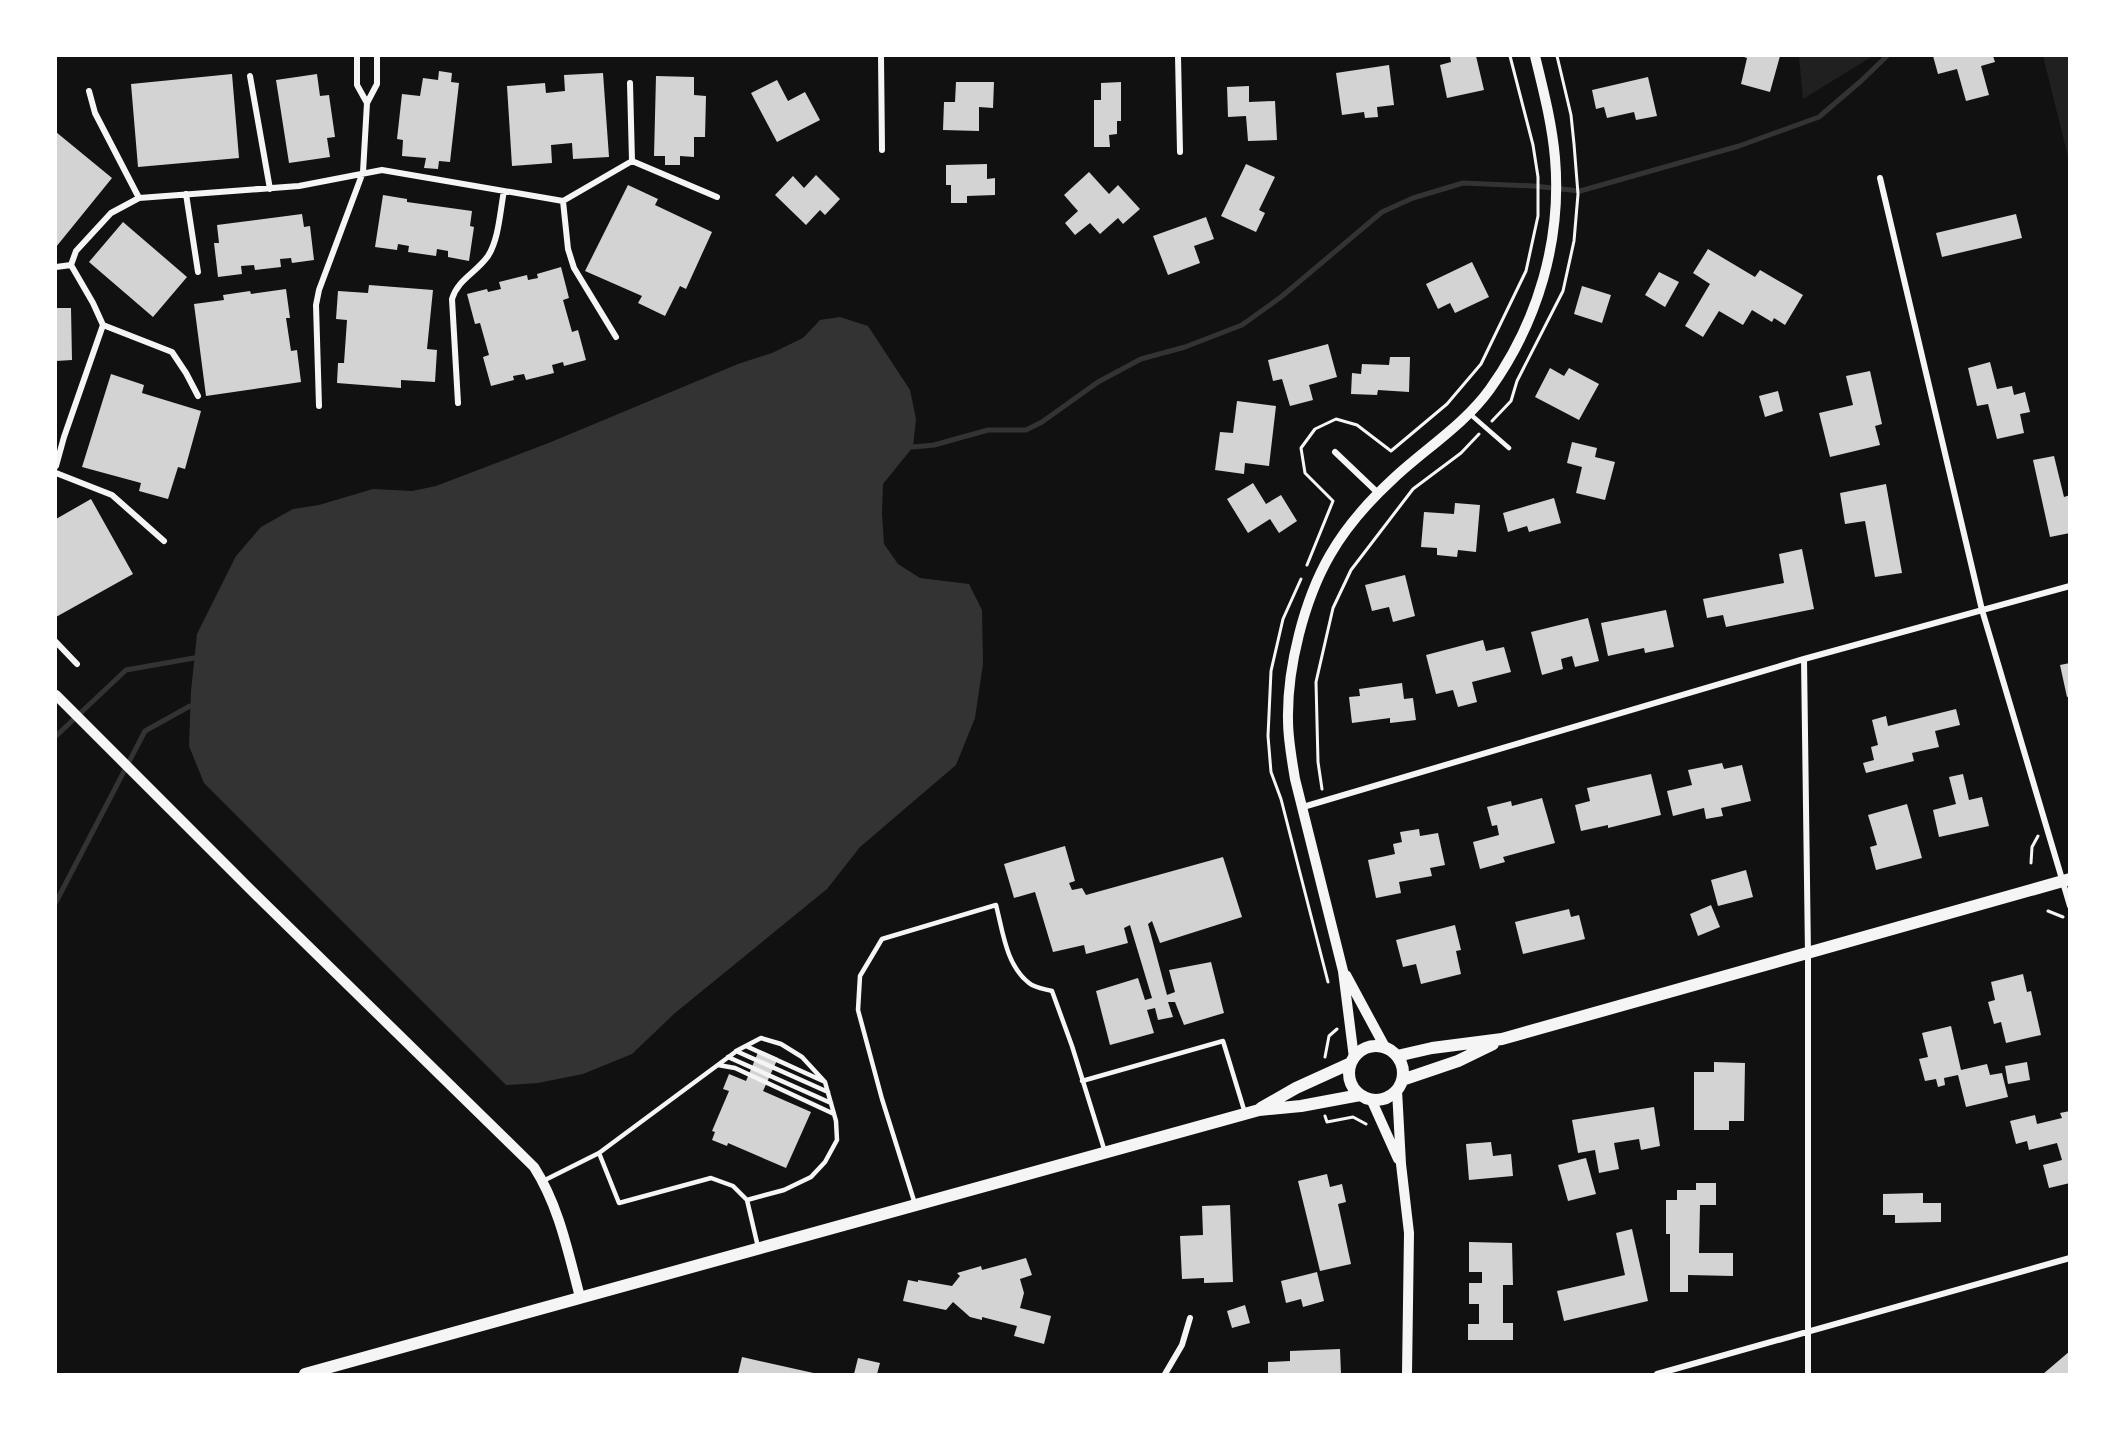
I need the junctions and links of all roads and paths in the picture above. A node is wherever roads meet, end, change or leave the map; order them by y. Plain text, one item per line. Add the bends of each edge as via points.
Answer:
1 (357, 56) edge
2 (377, 56) edge
3 (881, 56) edge
4 (1178, 56) edge
5 (1510, 56) edge
6 (1537, 56) edge
7 (1557, 56) edge
8 (250, 76) dead end
9 (630, 83) dead end
10 (90, 91) dead end
11 (367, 103) junction
12 (882, 150) dead end
13 (1180, 152) dead end
14 (632, 161) junction
15 (363, 172) junction
16 (1880, 178) dead end
17 (270, 189) junction
18 (504, 191) junction
19 (186, 194) junction
20 (717, 196) dead end
21 (139, 198) junction
22 (563, 201) junction
23 (71, 265) junction
24 (56, 267) edge
25 (198, 272) dead end
26 (103, 325) junction
27 (616, 337) dead end
28 (198, 396) dead end
29 (458, 403) dead end
30 (320, 406) dead end
31 (1468, 412) junction
32 (1486, 427) junction
33 (1509, 448) dead end
34 (1335, 452) dead end
35 (56, 466) edge
36 (56, 473) edge
37 (1378, 493) junction
38 (164, 541) dead end
39 (1307, 565) dead end
40 (1302, 576) dead end
41 (2070, 586) edge
42 (1982, 610) junction
43 (56, 642) edge
44 (1804, 659) junction
45 (77, 664) dead end
46 (56, 695) edge
47 (1324, 801) junction
48 (1302, 807) junction
49 (2045, 823) junction
50 (2031, 863) dead end
51 (2066, 880) edge
52 (2070, 906) edge
53 (2048, 911) dead end
54 (2070, 920) edge
55 (1808, 954) junction
56 (1343, 971) junction
57 (1330, 988) dead end
58 (1339, 1028) dead end
59 (1502, 1039) junction
60 (746, 1046) junction
61 (736, 1051) junction
62 (1391, 1052) junction
63 (728, 1057) junction
64 (1353, 1060) junction
65 (1322, 1061) dead end
66 (718, 1065) junction
67 (1082, 1081) junction
68 (825, 1082) junction
69 (1400, 1085) junction
70 (828, 1092) junction
71 (1366, 1097) junction
72 (831, 1103) junction
73 (1259, 1110) junction
74 (1245, 1113) junction
75 (834, 1114) junction
76 (1315, 1118) dead end
77 (1370, 1130) dead end
78 (599, 1152) junction
79 (1105, 1152) junction
80 (1401, 1164) junction
81 (543, 1181) junction
82 (747, 1200) junction
83 (915, 1204) junction
84 (758, 1247) junction
85 (2070, 1258) edge
86 (580, 1297) junction
87 (1190, 1318) dead end
88 (1808, 1332) junction
89 (305, 1374) edge
90 (1165, 1374) edge
91 (1407, 1374) edge
92 (1657, 1374) edge
93 (1808, 1374) edge

1 - 11 street via 357,85
2 - 11 street via 377,84
3 - 12 street
4 - 13 street
5 - 39 path via 1538,177 1538,216 1526,271 1481,364 1447,405 1391,451 1357,425 1336,419 1315,429 1301,448 1305,473 1333,501
6 - 31 street via 1555,157 1550,253 1531,316 1489,390
7 - 32 path via 1571,115 1578,194 1574,241 1563,291 1517,381 1511,402
8 - 17 street
9 - 14 street
10 - 21 street via 95,113
11 - 15 street
14 - 20 street
14 - 22 street
15 - 17 street
15 - 18 street via 382,170
15 - 30 street via 316,305
16 - 42 street
17 - 19 street
18 - 22 street
18 - 29 street via 493,245 479,266 458,284 452,299
19 - 21 street
19 - 25 street
21 - 23 street via 111,213 76,251
22 - 27 street via 574,268
23 - 24 street
23 - 26 street
26 - 28 street via 172,352
26 - 35 street
31 - 32 lane
31 - 37 street
32 - 33 lane
32 - 47 path via 1461,453 1413,489 1351,570 1333,608 1316,682 1318,762
34 - 37 street
36 - 38 street via 112,495
37 - 48 street via 1330,555 1302,627 1288,720
40 - 57 path via 1283,619 1271,671 1268,736 1271,772
41 - 42 street
42 - 44 street
42 - 49 street
43 - 45 street
44 - 47 street
44 - 55 street
46 - 81 street via 517,1149
47 - 48 street
48 - 56 street
49 - 50 path via 2032,847
49 - 51 street
51 - 52 street
51 - 55 main road
53 - 54 path
55 - 59 main road
55 - 88 street
56 - 62 street
56 - 64 street
58 - 65 path via 1329,1036
59 - 62 main road
59 - 69 main road
60 - 61 lane
60 - 68 lane
60 - 68 lane via 761,1038 781,1044 802,1057
61 - 63 lane
61 - 70 lane
62 - 64 main road via 1369,1048
62 - 69 main road via 1403,1071
63 - 66 lane
63 - 72 lane
64 - 71 main road via 1352,1084
64 - 73 main road
66 - 75 lane via 735,1068
66 - 78 lane
67 - 74 lane via 1223,1041
67 - 79 lane
67 - 83 lane via 1052,991 1030,985 1017,970 1007,951 996,905 882,939 860,976 858,1010
68 - 70 lane
69 - 71 main road via 1385,1099
69 - 80 street
70 - 72 lane
71 - 73 main road
71 - 80 street
72 - 75 lane
73 - 74 main road
74 - 79 main road
75 - 82 lane via 837,1140 811,1177 784,1190
76 - 77 path via 1325,1115 1327,1122 1353,1117 1365,1122
78 - 81 lane
78 - 82 lane via 619,1203 711,1178 733,1186
79 - 83 main road
80 - 91 street via 1409,1233
81 - 86 street via 559,1221
82 - 84 lane
83 - 84 main road
84 - 86 main road
85 - 88 street
86 - 89 main road
87 - 90 street via 1182,1345
88 - 92 street
88 - 93 street

